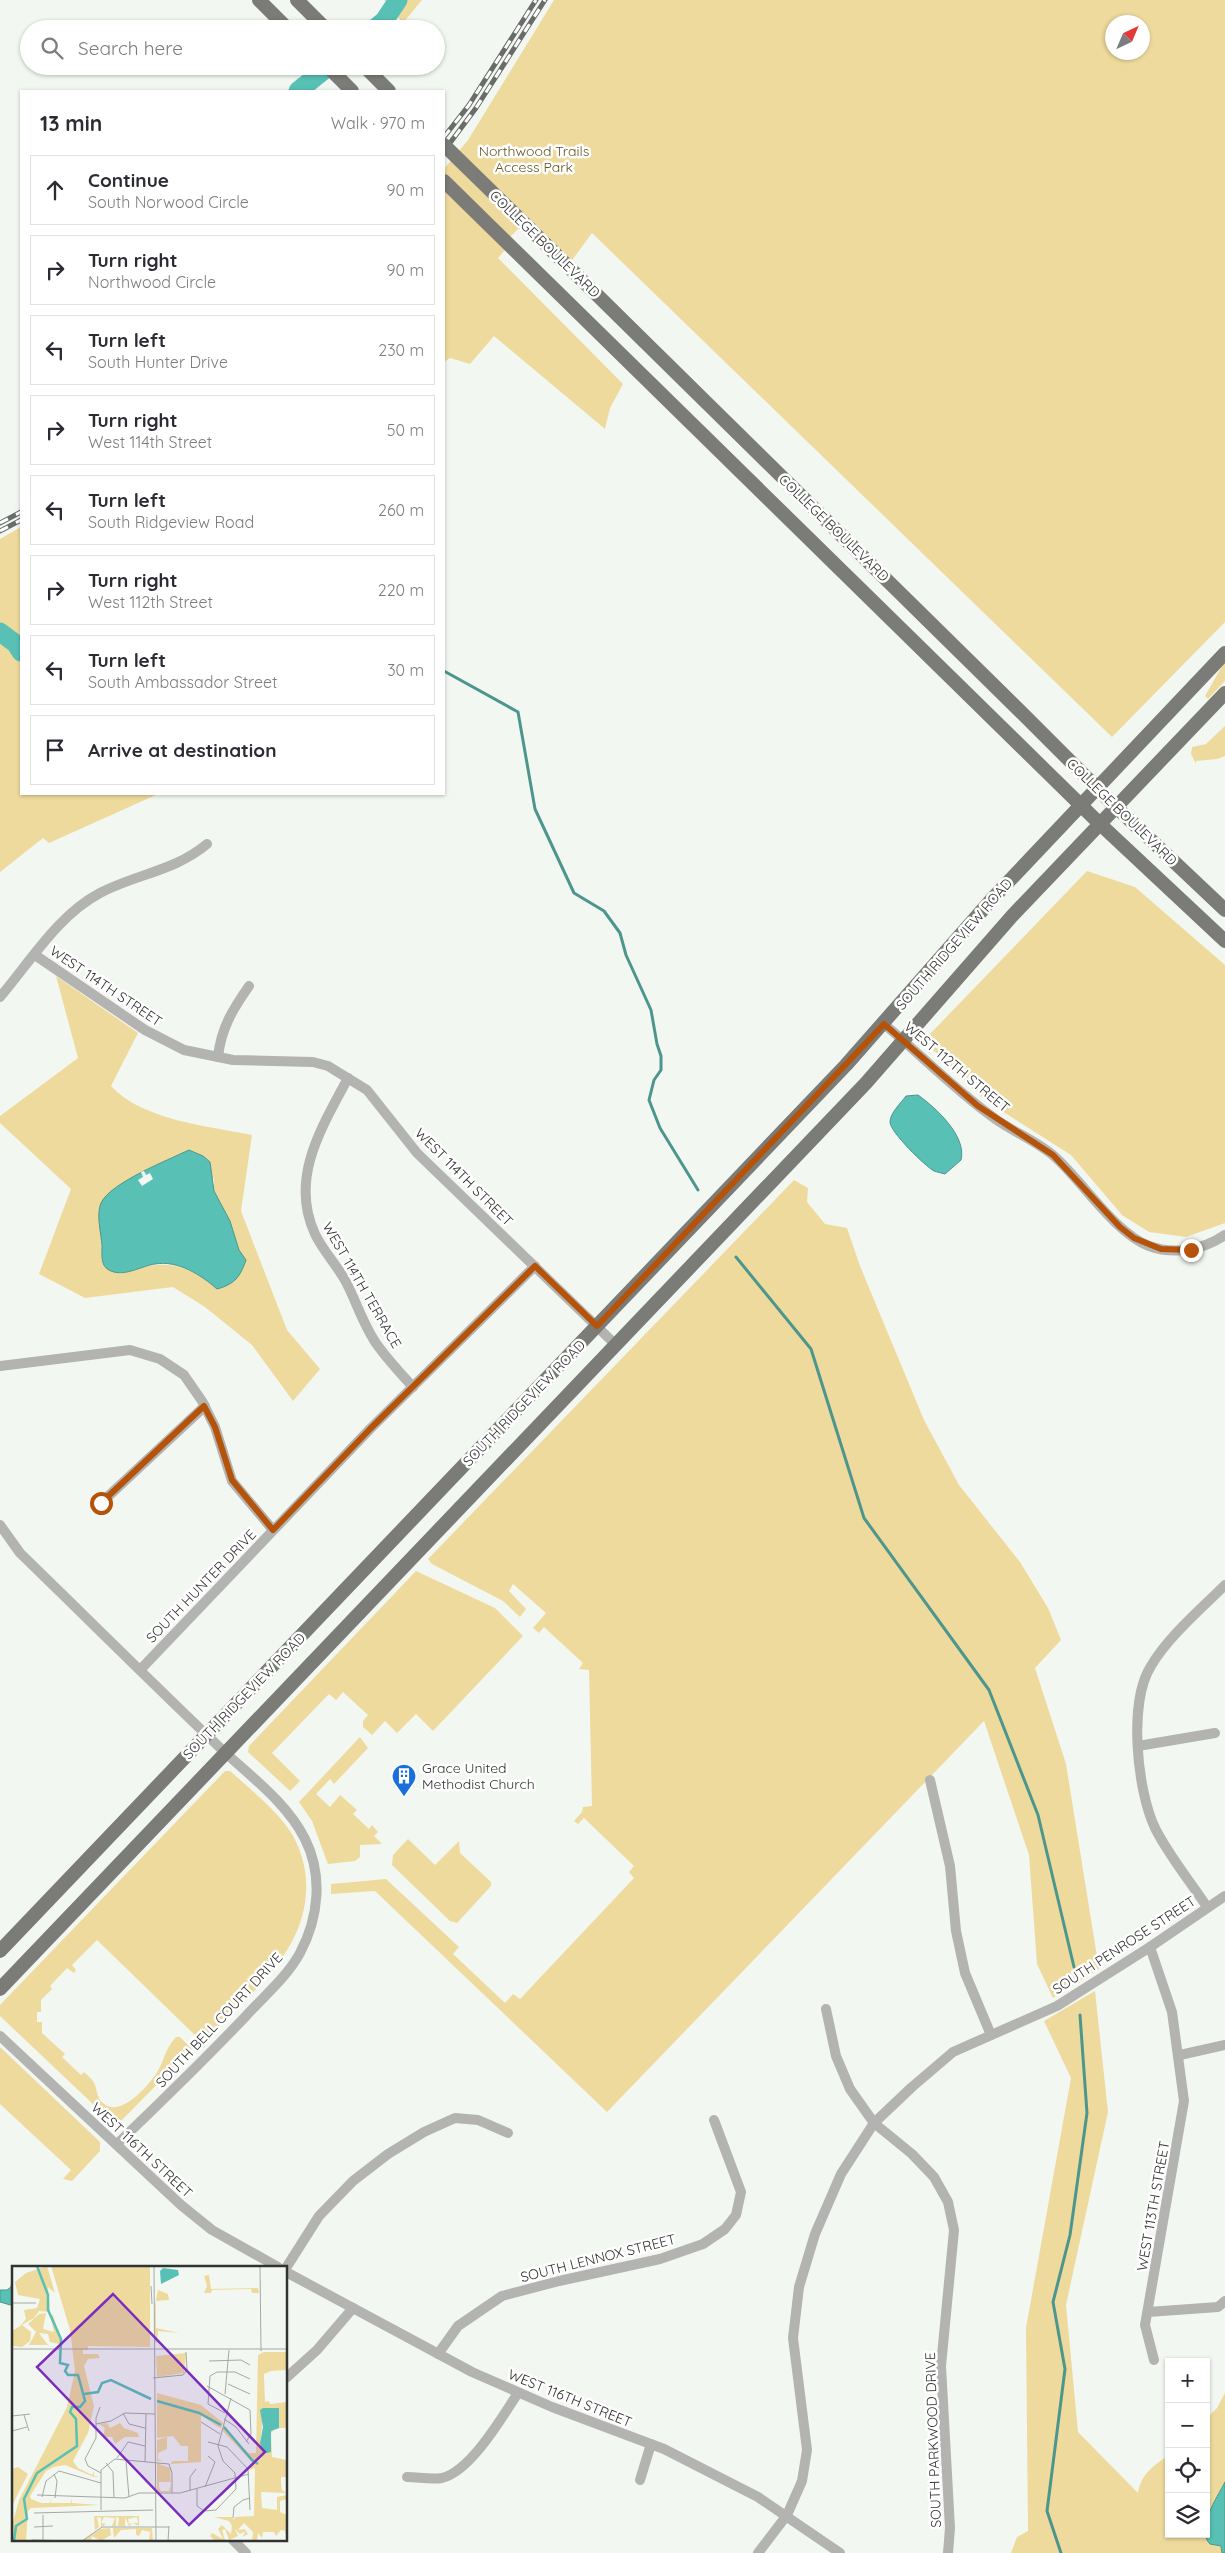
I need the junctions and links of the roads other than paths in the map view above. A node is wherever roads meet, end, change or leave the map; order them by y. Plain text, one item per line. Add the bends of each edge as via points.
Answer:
1 (259, 0) edge
2 (297, 0) edge
3 (279, 20) edge
4 (317, 20) edge
5 (336, 75) edge
6 (373, 75) edge
7 (351, 90) edge
8 (389, 90) edge
9 (445, 145) edge
10 (445, 182) edge
11 (1225, 653) edge
12 (1225, 693) edge
13 (1097, 789) junction
14 (1082, 806) junction
15 (1116, 808) junction
16 (1100, 824) junction
17 (207, 844) dead end
18 (1225, 910) edge
19 (1225, 942) edge
20 (35, 955) junction
21 (249, 986) dead end
22 (0, 997) edge
23 (884, 1024) junction
24 (905, 1041) junction
25 (218, 1057) junction
26 (348, 1078) junction
27 (1225, 1236) edge
28 (535, 1266) junction
29 (597, 1326) junction
30 (616, 1345) junction
31 (0, 1366) edge
32 (413, 1387) junction
33 (204, 1406) junction
34 (101, 1503) dead end
35 (0, 1525) edge
36 (273, 1530) junction
37 (1225, 1585) edge
38 (140, 1670) junction
39 (1215, 1733) dead end
40 (207, 1735) junction
41 (1138, 1746) junction
42 (226, 1754) junction
43 (930, 1780) dead end
44 (1225, 1896) edge
45 (1207, 1907) junction
46 (1150, 1947) junction
47 (0, 1951) edge
48 (0, 1989) edge
49 (826, 2009) dead end
50 (0, 2036) edge
51 (991, 2036) junction
52 (1225, 2045) edge
53 (1180, 2055) junction
54 (714, 2120) dead end
55 (874, 2123) junction
56 (508, 2133) dead end
57 (117, 2144) junction
58 (276, 2266) edge
59 (288, 2267) edge
60 (288, 2271) edge
61 (1225, 2301) edge
62 (353, 2308) junction
63 (1148, 2312) junction
64 (438, 2354) junction
65 (1154, 2360) dead end
66 (288, 2376) edge
67 (518, 2392) junction
68 (651, 2444) junction
69 (407, 2477) dead end
70 (640, 2480) dead end
71 (786, 2515) junction
72 (233, 2540) edge
73 (246, 2553) edge
74 (758, 2553) edge
75 (840, 2553) edge
76 (948, 2553) edge

1 - 3 main road
2 - 4 main road
5 - 7 main road
6 - 8 main road
9 - 13 main road, COLLEGE BOULEVARD, bridge
10 - 14 main road, COLLEGE BOULEVARD
11 - 13 main road, SOUTH RIDGEVIEW ROAD
12 - 15 main road, SOUTH RIDGEVIEW ROAD
13 - 14 main road, SOUTH RIDGEVIEW ROAD
13 - 15 main road, COLLEGE BOULEVARD
14 - 16 main road, COLLEGE BOULEVARD
14 - 23 main road, SOUTH RIDGEVIEW ROAD via 993,898
15 - 16 main road, SOUTH RIDGEVIEW ROAD
15 - 18 main road, COLLEGE BOULEVARD
16 - 19 main road, COLLEGE BOULEVARD
16 - 24 main road, SOUTH RIDGEVIEW ROAD via 1012,916
17 - 20 street via 180,863 122,882 83,904
20 - 22 street
20 - 25 street, WEST 114TH STREET via 145,1030 184,1050
21 - 25 street via 228,1016 219,1040
23 - 24 street, WEST 112TH STREET
23 - 29 main road, SOUTH RIDGEVIEW ROAD
24 - 27 street, WEST 112TH STREET via 984,1111 1053,1155 1120,1227 1148,1246 1191,1250
24 - 30 main road, SOUTH RIDGEVIEW ROAD
25 - 26 street, WEST 114TH STREET via 246,1061 313,1062 328,1066
26 - 28 street, WEST 114TH STREET via 371,1094 417,1153
26 - 32 street, WEST 114TH TERRACE via 314,1140 306,1168 308,1217 378,1346
28 - 29 street, WEST 114TH STREET
28 - 32 street, SOUTH HUNTER DRIVE
29 - 30 street, WEST 114TH STREET
29 - 40 main road, SOUTH RIDGEVIEW ROAD
30 - 42 main road, SOUTH RIDGEVIEW ROAD
31 - 33 street via 130,1350 160,1360 184,1375
32 - 36 street, SOUTH HUNTER DRIVE
33 - 34 street
33 - 36 street via 215,1427 232,1480
35 - 38 street, SOUTH BELL COURT DRIVE via 20,1554
36 - 38 street, SOUTH HUNTER DRIVE
37 - 41 street via 1150,1666 1140,1690
38 - 40 street, SOUTH BELL COURT DRIVE
39 - 41 street
40 - 42 street, SOUTH BELL COURT DRIVE
40 - 47 main road, SOUTH RIDGEVIEW ROAD
41 - 45 street via 1155,1828
42 - 48 main road, SOUTH RIDGEVIEW ROAD
42 - 57 street, SOUTH BELL COURT DRIVE via 284,1807 305,1839 318,1876 311,1927 299,1954 281,1978 208,2056
43 - 51 street via 950,1866 956,1931 965,1973
44 - 45 street, SOUTH PENROSE STREET
45 - 46 street, SOUTH PENROSE STREET
46 - 51 street, SOUTH PENROSE STREET via 1057,2006
46 - 53 street, WEST 113TH STREET via 1172,2012
49 - 55 street, SOUTH PARKWOOD DRIVE via 850,2089
50 - 57 street, WEST 116TH STREET
51 - 55 street, SOUTH PENROSE STREET via 953,2052
52 - 53 street
53 - 63 street, WEST 113TH STREET via 1184,2101
54 - 64 street, SOUTH LENNOX STREET via 741,2192 736,2215 725,2229 703,2244 660,2259 502,2296 458,2326
55 - 71 street, SOUTH PENROSE STREET via 841,2174 815,2234 799,2287 793,2338 807,2450 802,2481
55 - 76 street, SOUTH PARKWOOD DRIVE via 934,2176 948,2202 954,2230 941,2366 950,2528
56 - 59 street via 478,2120 455,2118 424,2132 353,2181 319,2216
57 - 58 street, WEST 116TH STREET via 212,2230
60 - 62 street, WEST 116TH STREET
61 - 63 street via 1218,2307
62 - 64 street, WEST 116TH STREET
62 - 66 street via 317,2350
63 - 65 street, WEST 113TH STREET via 1145,2325
64 - 67 street, WEST 116TH STREET
67 - 68 street, WEST 116TH STREET
67 - 69 street via 489,2437 468,2461 442,2478
68 - 70 street
68 - 71 street, WEST 116TH STREET via 758,2497
71 - 74 street, SOUTH PENROSE STREET
71 - 75 street, WEST 116TH STREET
72 - 73 street

